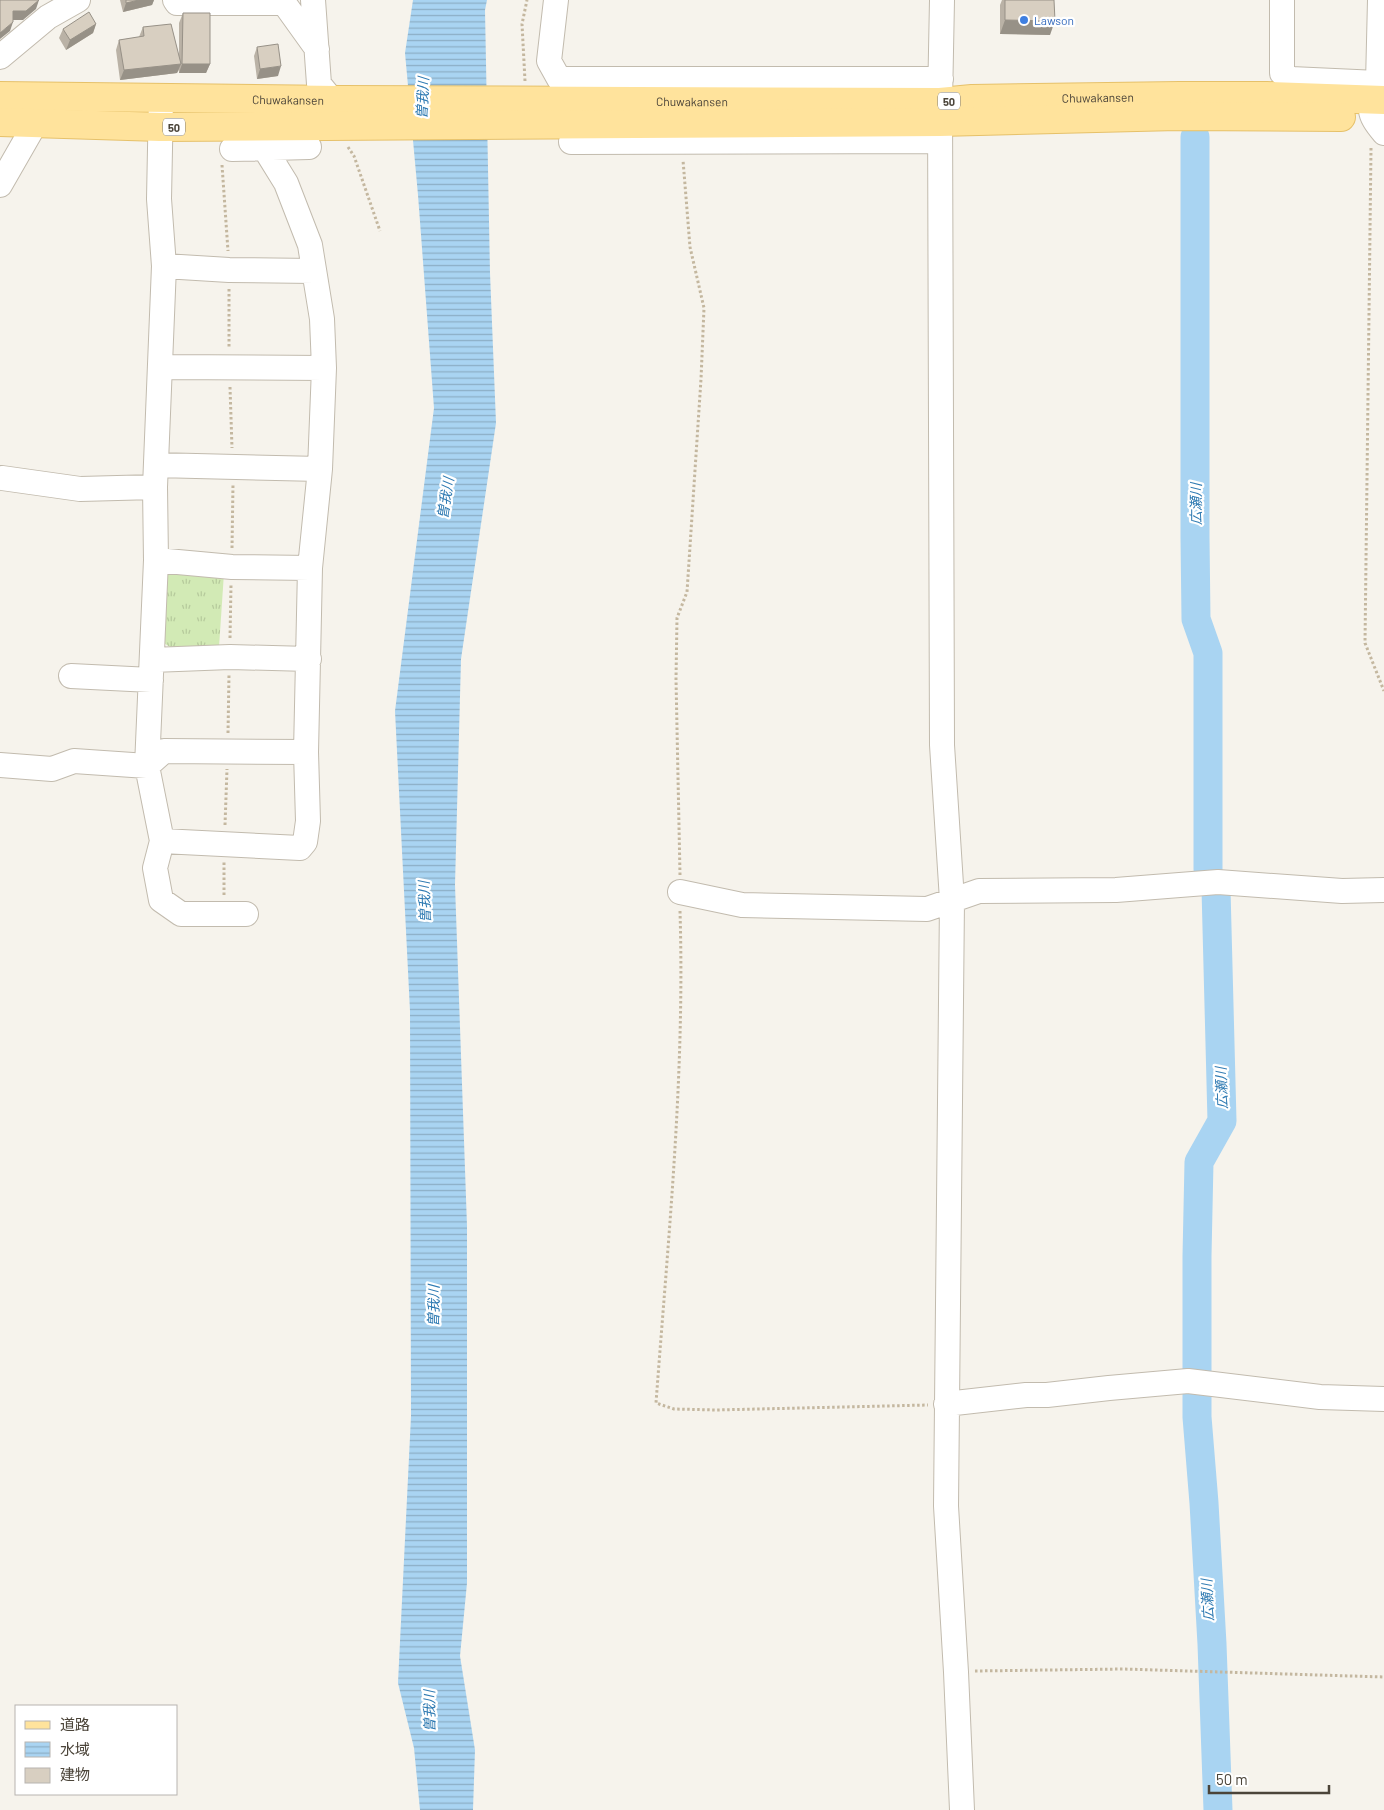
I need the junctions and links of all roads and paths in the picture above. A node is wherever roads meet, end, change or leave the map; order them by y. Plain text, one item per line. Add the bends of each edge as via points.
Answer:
1 (78, 0) edge
2 (175, 0) edge
3 (313, 0) edge
4 (527, 0) edge
5 (556, 0) edge
6 (942, 0) edge
7 (1282, 0) edge
8 (1380, 0) edge
9 (317, 49) junction
10 (0, 58) edge
11 (1282, 73) junction
12 (0, 96) edge
13 (35, 96) junction
14 (1267, 96) junction
15 (160, 98) junction
16 (1380, 105) edge
17 (520, 109) junction
18 (940, 111) junction
19 (338, 113) junction
20 (0, 122) edge
21 (35, 124) junction
22 (160, 127) junction
23 (571, 142) dead end
24 (309, 147) dead end
25 (265, 149) junction
26 (227, 155) joint
27 (683, 160) dead end
28 (0, 185) edge
29 (380, 231) dead end
30 (164, 266) junction
31 (229, 270) junction
32 (314, 271) junction
33 (160, 367) junction
34 (230, 367) junction
35 (324, 368) junction
36 (233, 466) junction
37 (320, 469) junction
38 (155, 476) junction
39 (2, 478) dead end
40 (156, 560) junction
41 (232, 567) junction
42 (310, 568) junction
43 (230, 657) junction
44 (309, 659) junction
45 (152, 670) junction
46 (71, 676) dead end
47 (1384, 691) edge
48 (227, 751) junction
49 (306, 752) junction
50 (0, 765) edge
51 (147, 766) junction
52 (162, 841) junction
53 (225, 844) junction
54 (1384, 890) edge
55 (680, 892) junction
56 (952, 900) junction
57 (235, 914) joint
58 (1384, 1398) edge
59 (946, 1404) junction
60 (956, 1672) junction
61 (1384, 1677) edge
62 (962, 1810) edge

1 - 10 street via 48,17
2 - 9 street via 177,3 284,3
3 - 9 street
4 - 17 path via 522,24
5 - 18 street via 549,61 559,79
6 - 18 street
7 - 11 street
8 - 16 street
9 - 19 street via 320,84
11 - 14 street
11 - 16 street via 1291,79
12 - 13 main road, Chuwakansen / 50
13 - 15 main road, Chuwakansen / 50
13 - 21 street
14 - 16 main road, Chuwakansen / 50
14 - 18 main road, Chuwakansen / 50 via 972,99
15 - 19 main road, Chuwakansen / 50
15 - 22 street
16 - 18 main road, Chuwakansen / 50 via 1177,116
16 - 47 path via 1365,643
17 - 18 main road, Chuwakansen / 50
17 - 19 main road, Chuwakansen / 50
18 - 23 street
18 - 56 street via 942,745
19 - 22 main road, Chuwakansen / 50
19 - 29 path
20 - 21 main road, Chuwakansen / 50
21 - 22 main road, Chuwakansen / 50
21 - 28 street
22 - 30 street via 159,200
24 - 25 street
25 - 26 street
25 - 32 street via 286,183 310,245
26 - 31 path
27 - 55 path via 690,247 704,308 687,592 677,618
30 - 31 street
30 - 33 street
31 - 32 street
31 - 34 path
32 - 35 street via 322,319
33 - 34 street
33 - 38 street
34 - 35 street
34 - 36 path
35 - 37 street
36 - 37 street
36 - 38 street
36 - 41 path
37 - 42 street
38 - 39 street via 80,489
38 - 40 street
40 - 41 street
40 - 45 street
41 - 42 street
41 - 43 path
42 - 44 street
43 - 44 street
43 - 45 street
43 - 48 path
44 - 49 street
45 - 46 street
45 - 51 street
48 - 49 street
48 - 51 street via 164,750
48 - 53 path
49 - 53 street via 308,821 305,842 300,848
50 - 51 street via 52,769 74,761
51 - 52 street
52 - 53 street
52 - 57 street via 156,868 161,900 181,914
53 - 57 path
54 - 56 street via 1342,891 1218,882 1116,890 979,891
55 - 56 street via 742,905 926,909
55 - 59 path via 681,983 674,1175 656,1403 674,1409 716,1410
56 - 59 street
58 - 59 street via 1320,1397 1188,1381
59 - 60 street via 946,1506
60 - 61 path via 1123,1669
60 - 62 street

